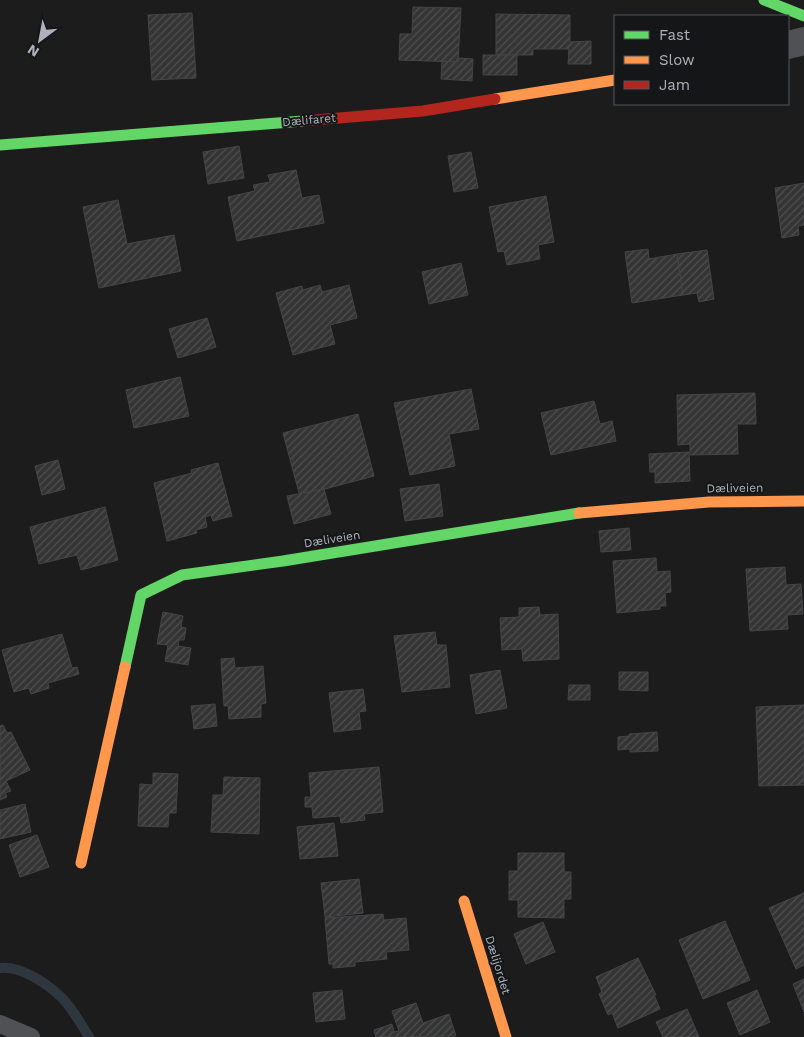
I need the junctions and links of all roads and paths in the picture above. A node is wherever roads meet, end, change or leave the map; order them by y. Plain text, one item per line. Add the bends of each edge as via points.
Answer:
1 (764, 0) edge
2 (804, 16) edge
3 (804, 41) edge
4 (789, 44) edge
5 (614, 80) edge
6 (0, 145) edge
7 (804, 501) edge
8 (81, 863) dead end
9 (464, 901) dead end
10 (0, 1024) edge
11 (31, 1037) edge
12 (506, 1037) edge

1 - 2 street
3 - 4 street
5 - 6 street, Dælifaret via 423,111
7 - 8 street, Dæliveien via 709,502 588,511 182,576 141,595
9 - 12 street, Dælijordet
10 - 11 lane

